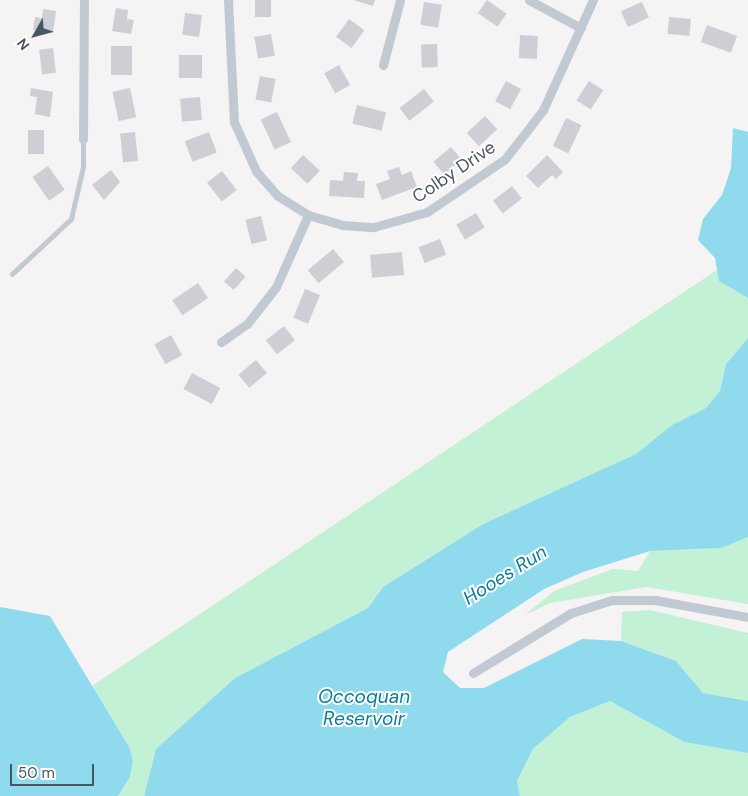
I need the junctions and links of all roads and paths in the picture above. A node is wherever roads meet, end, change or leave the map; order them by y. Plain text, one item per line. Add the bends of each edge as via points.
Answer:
1 (84, 0) edge
2 (228, 0) edge
3 (400, 0) edge
4 (529, 0) edge
5 (593, 0) edge
6 (581, 28) junction
7 (383, 65) dead end
8 (83, 139) joint
9 (308, 215) junction
10 (12, 274) dead end
11 (221, 342) dead end
12 (748, 617) edge
13 (473, 673) dead end

1 - 8 street
2 - 9 street, Colby Drive via 230,99 238,137 265,183
3 - 7 street
4 - 6 street
5 - 6 street, Colby Drive
6 - 9 street, Colby Drive via 534,126 488,173 427,212 393,225 356,227
8 - 10 lane via 83,167 71,219
9 - 11 street via 276,287 247,324
12 - 13 street via 664,601 612,600 571,613

